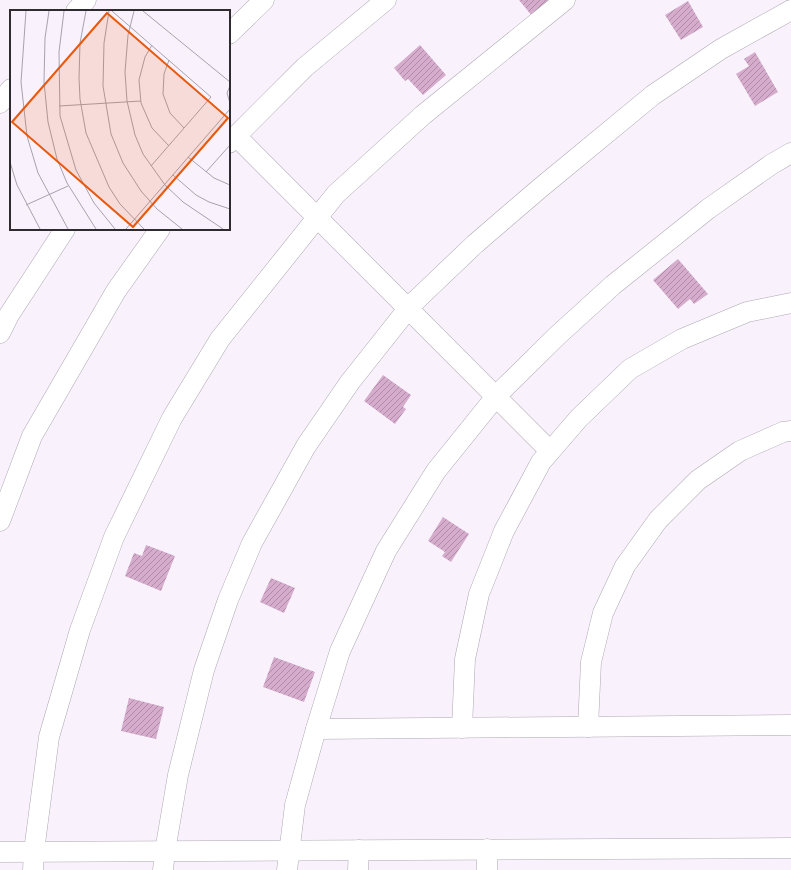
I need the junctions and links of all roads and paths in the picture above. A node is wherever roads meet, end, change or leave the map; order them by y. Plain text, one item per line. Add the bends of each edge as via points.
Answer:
1 (86, 0) edge
2 (264, 0) edge
3 (386, 0) edge
4 (565, 0) edge
5 (77, 10) edge
6 (791, 10) edge
7 (230, 33) edge
8 (10, 91) edge
9 (0, 103) edge
10 (233, 139) edge
11 (791, 153) edge
12 (317, 217) junction
13 (64, 230) edge
14 (159, 230) edge
15 (791, 302) edge
16 (408, 309) junction
17 (0, 333) edge
18 (496, 397) junction
19 (791, 430) edge
20 (550, 451) junction
21 (0, 521) edge
22 (791, 725) edge
23 (588, 727) junction
24 (462, 728) junction
25 (316, 729) junction
26 (791, 848) edge
27 (487, 849) junction
28 (289, 850) junction
29 (359, 850) junction
30 (0, 852) edge
31 (164, 860) edge
32 (33, 861) edge
33 (287, 870) edge
34 (358, 870) edge
35 (487, 870) edge

1 - 5 street
2 - 7 street
3 - 10 street via 305,67
4 - 12 street via 423,115 336,194
6 - 16 street via 721,49 653,95 481,239
8 - 9 street
10 - 12 street
11 - 18 street via 708,209 613,285
12 - 16 street
12 - 32 street via 220,339 172,418 114,537 80,630 49,737
13 - 17 street
14 - 21 street via 116,291 32,436
15 - 20 street via 747,312 682,339 630,369 579,418
16 - 18 street
16 - 31 street via 350,382 306,446 252,543 228,600 204,670 178,775
18 - 20 street
18 - 25 street via 436,471 386,551 340,651
19 - 23 street via 740,451 698,480 658,520 625,566 603,613 590,662
20 - 24 street via 541,462 504,531 479,594 465,659
22 - 23 street
23 - 24 street
24 - 25 street
25 - 28 street via 295,805
26 - 27 street
27 - 29 street
27 - 35 street
28 - 29 street
28 - 31 street
28 - 33 street
29 - 34 street
30 - 32 street
31 - 32 street

